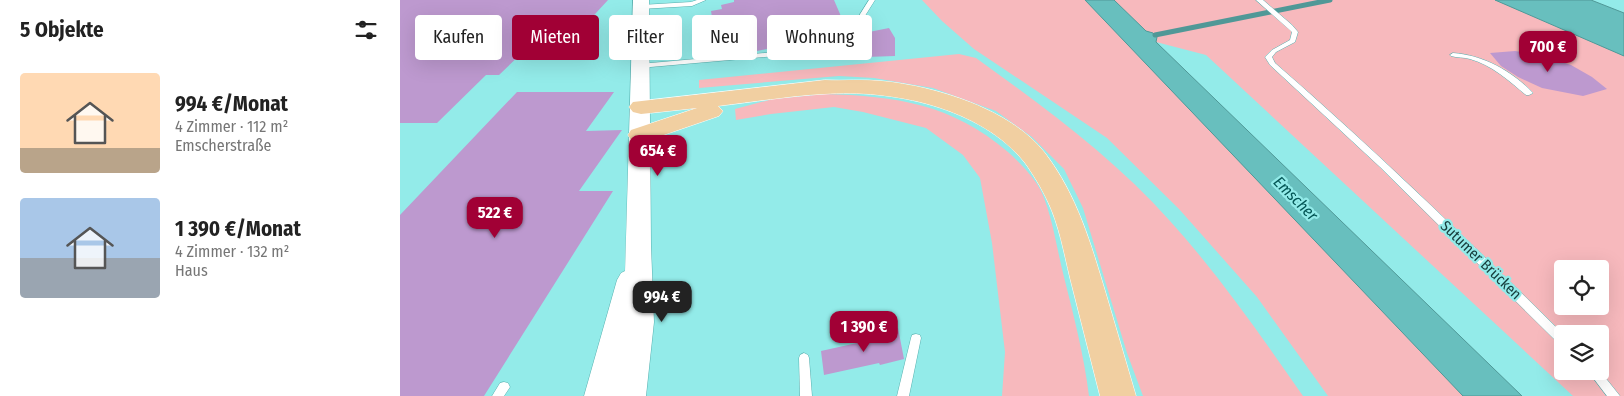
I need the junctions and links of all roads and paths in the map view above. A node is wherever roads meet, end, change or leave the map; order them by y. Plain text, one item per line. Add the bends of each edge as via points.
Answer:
1 (703, 0) edge
2 (872, 0) edge
3 (1260, 1) edge
4 (641, 3) edge
5 (1284, 19) joint
6 (1453, 55) dead end
7 (638, 66) junction
8 (768, 93) junction
9 (1529, 93) dead end
10 (641, 107) junction
11 (640, 135) junction
12 (638, 246) junction
13 (1554, 332) edge
14 (916, 338) dead end
15 (804, 358) dead end
16 (1601, 380) edge
17 (600, 396) edge
18 (630, 396) edge
19 (806, 396) edge
20 (903, 396) edge
21 (1118, 396) edge
22 (1614, 396) edge

1 - 4 lane via 692,4
2 - 7 lane via 855,27 855,37 787,53
3 - 5 lane
4 - 7 street
5 - 13 lane, Sutumer Brücken via 1295,32 1293,41 1268,57 1272,64 1399,178
6 - 9 lane via 1485,63
7 - 10 street
8 - 10 main road
8 - 11 main road
8 - 21 main road via 825,87 906,92 977,114 1020,143 1048,176 1065,210
10 - 11 street
11 - 12 street
12 - 17 street
12 - 18 street via 640,322
14 - 20 lane
15 - 19 lane
16 - 22 lane

